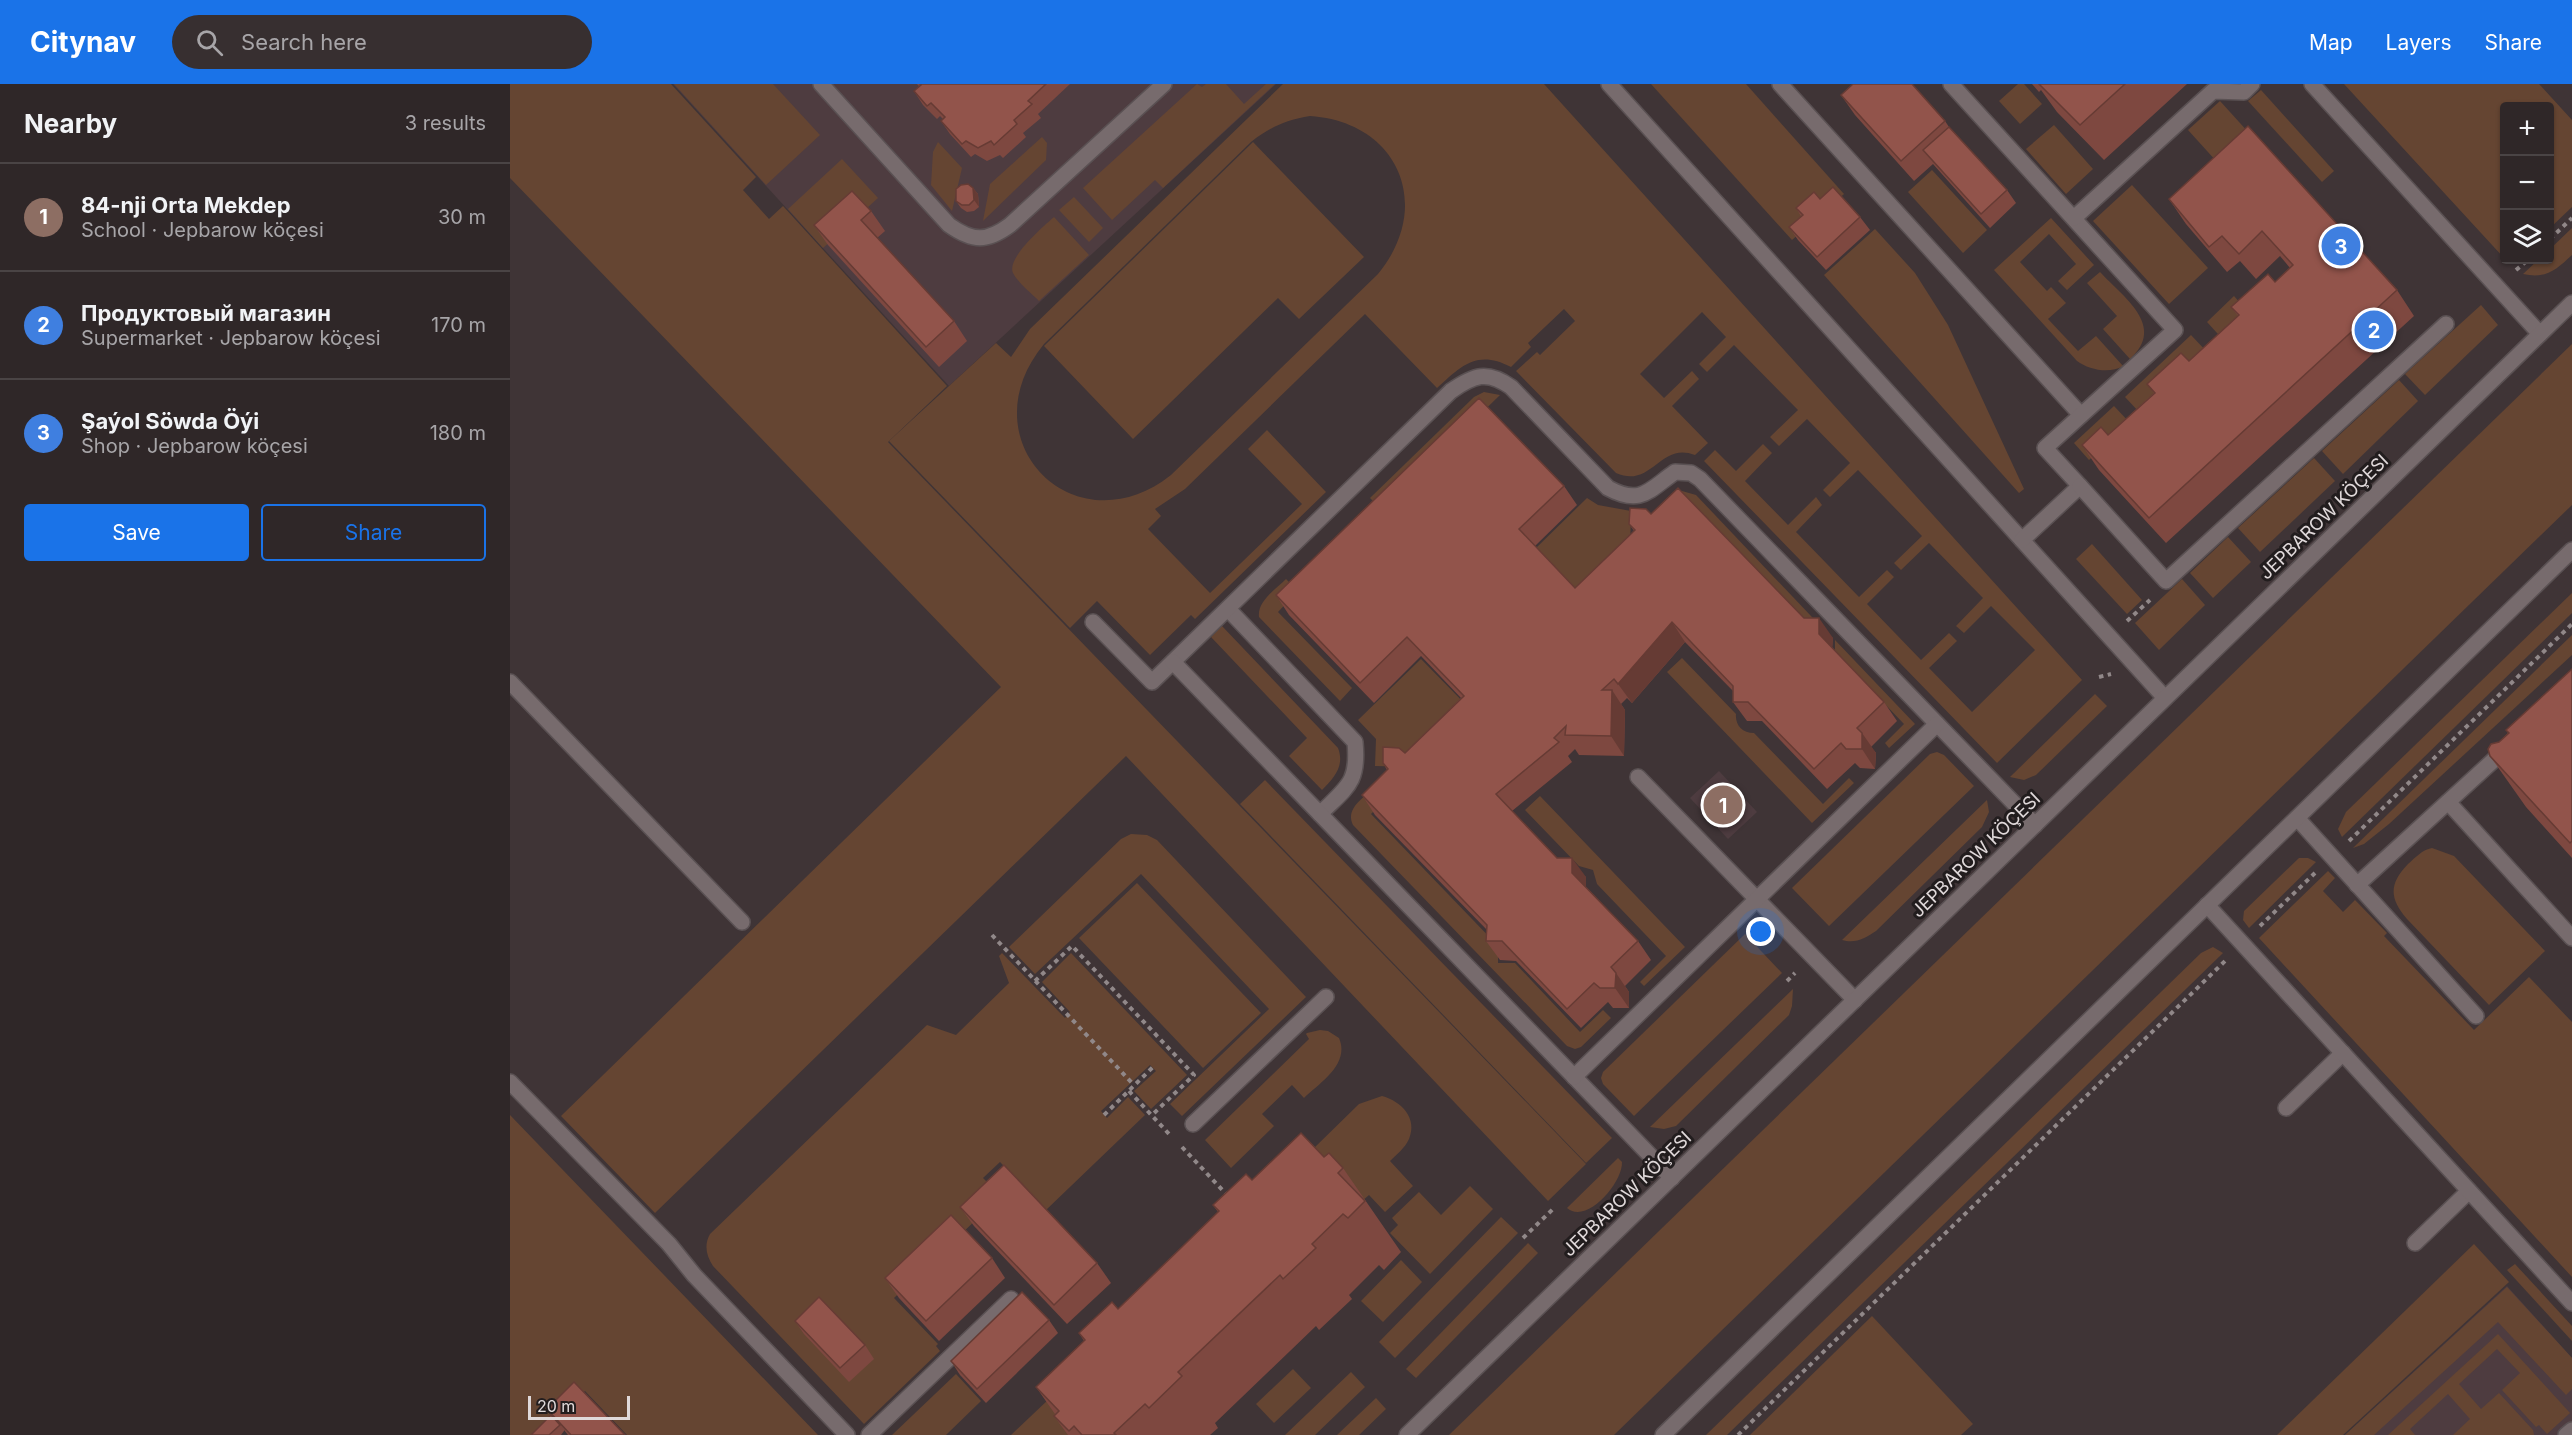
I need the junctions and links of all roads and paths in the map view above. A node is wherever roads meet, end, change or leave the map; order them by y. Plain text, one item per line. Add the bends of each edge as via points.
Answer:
1 (820, 84) edge
2 (1164, 84) edge
3 (1609, 84) edge
4 (1780, 84) edge
5 (1951, 84) edge
6 (2252, 84) edge
7 (2312, 84) edge
8 (2074, 218) junction
9 (2572, 218) edge
10 (2554, 235) edge
11 (2523, 264) edge
12 (2517, 269) dead end
13 (2572, 303) edge
14 (2446, 324) dead end
15 (2540, 334) junction
16 (2081, 415) junction
17 (2080, 486) junction
18 (2022, 540) junction
19 (2572, 550) edge
20 (2146, 604) dead end
21 (1228, 609) junction
22 (1093, 622) dead end
23 (2126, 623) dead end
24 (2572, 624) edge
25 (1173, 662) junction
26 (510, 682) edge
27 (2165, 698) junction
28 (1937, 724) junction
29 (2523, 734) edge
30 (1638, 777) dead end
31 (2448, 802) junction
32 (1320, 814) junction
33 (2297, 818) junction
34 (2035, 825) junction
35 (2347, 842) dead end
36 (2322, 866) dead end
37 (2357, 885) junction
38 (1757, 899) junction
39 (2207, 905) junction
40 (742, 922) dead end
41 (2254, 933) dead end
42 (992, 935) dead end
43 (2572, 938) edge
44 (2228, 957) dead end
45 (1035, 981) junction
46 (1326, 997) dead end
47 (1855, 1000) junction
48 (2476, 1016) dead end
49 (2343, 1053) junction
50 (1153, 1067) dead end
51 (1574, 1077) junction
52 (510, 1082) edge
53 (1134, 1085) junction
54 (1129, 1091) junction
55 (2286, 1108) dead end
56 (1104, 1115) dead end
57 (1152, 1115) junction
58 (1193, 1124) dead end
59 (1672, 1178) junction
60 (2469, 1191) junction
61 (1233, 1201) edge
62 (1553, 1209) dead end
63 (1523, 1238) dead end
64 (2415, 1243) dead end
65 (1011, 1299) edge
66 (2572, 1303) edge
67 (2572, 1430) edge
68 (847, 1435) edge
69 (868, 1435) edge
70 (1407, 1435) edge
71 (1663, 1435) edge
72 (1738, 1435) edge
73 (2566, 1435) edge

1 - 2 street via 949,225 980,239 1011,225
3 - 18 street
4 - 16 street
5 - 8 street
6 - 8 street via 2244,92 2212,91
7 - 15 street
8 - 16 street via 2175,330
9 - 10 path
11 - 12 path
13 - 15 street, JEPBAROW KÖÇESI
14 - 17 street via 2166,581
15 - 27 street, JEPBAROW KÖÇESI
16 - 17 street via 2045,448
17 - 18 street
18 - 27 street
19 - 33 street
20 - 23 path
21 - 25 street
21 - 28 street via 1451,392 1467,380 1490,376 1511,387 1618,494 1643,495 1675,472 1700,478
21 - 32 street via 1355,742 1353,779
22 - 25 street via 1152,682
24 - 35 path
25 - 32 street
26 - 40 street
27 - 34 street, JEPBAROW KÖÇESI
28 - 34 street
28 - 38 street
29 - 31 street
30 - 38 street
31 - 37 street
31 - 43 street
32 - 51 street
33 - 37 street
33 - 39 street
34 - 47 street, JEPBAROW KÖÇESI
36 - 41 path
37 - 48 street
38 - 47 street
38 - 51 street
39 - 49 street
39 - 71 street
42 - 45 path
44 - 72 path
45 - 53 path
45 - 57 path via 1072,946 1194,1075
46 - 58 street
47 - 59 street, JEPBAROW KÖÇESI
49 - 55 street
49 - 60 street
50 - 53 path
51 - 59 street
52 - 68 street via 669,1244
53 - 54 path
54 - 56 path
54 - 57 path
57 - 61 path
59 - 70 street, JEPBAROW KÖÇESI
60 - 64 street
60 - 66 street
62 - 63 path
65 - 69 street
67 - 73 street

